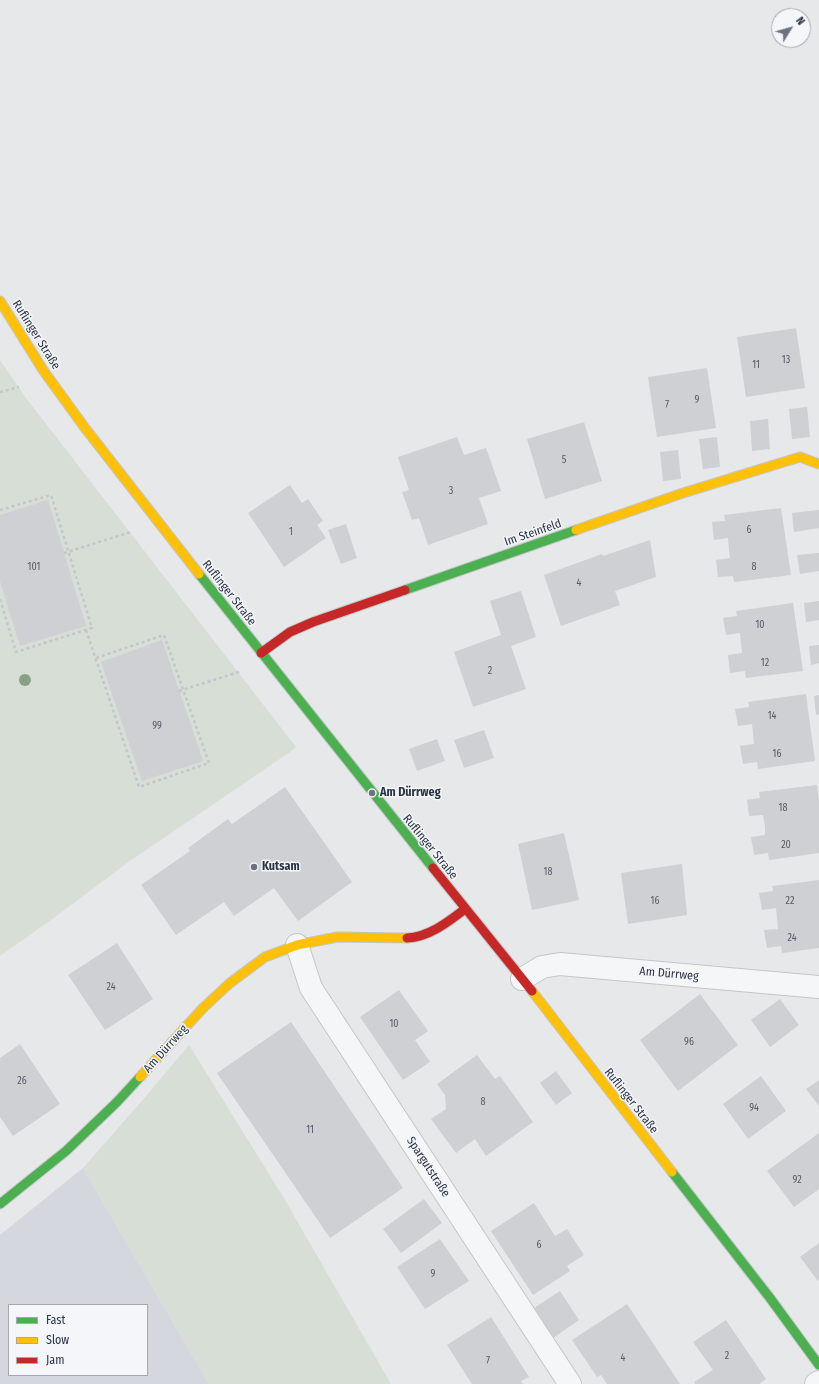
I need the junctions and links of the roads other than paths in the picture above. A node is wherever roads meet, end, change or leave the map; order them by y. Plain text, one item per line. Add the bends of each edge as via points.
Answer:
1 (0, 301) edge
2 (819, 464) edge
3 (260, 653) junction
4 (465, 909) junction
5 (297, 945) junction
6 (522, 979) junction
7 (819, 987) edge
8 (0, 1204) edge
9 (819, 1365) edge
10 (819, 1382) edge
11 (570, 1384) edge
12 (816, 1384) edge

1 - 3 street, Ruflinger Straße via 43,370 85,428
2 - 3 street, Im Steinfeld via 800,457 684,493 312,622 290,632
3 - 4 street, Ruflinger Straße
4 - 5 street, Am Dürrweg via 428,933 410,938 337,936
4 - 6 street, Ruflinger Straße
5 - 8 street, Am Dürrweg via 265,957 230,983 203,1008 112,1107 66,1150
5 - 11 street, Spargutstraße via 311,988
6 - 7 street, Am Dürrweg via 542,967 560,964
6 - 9 street, Ruflinger Straße via 770,1298
10 - 12 street

